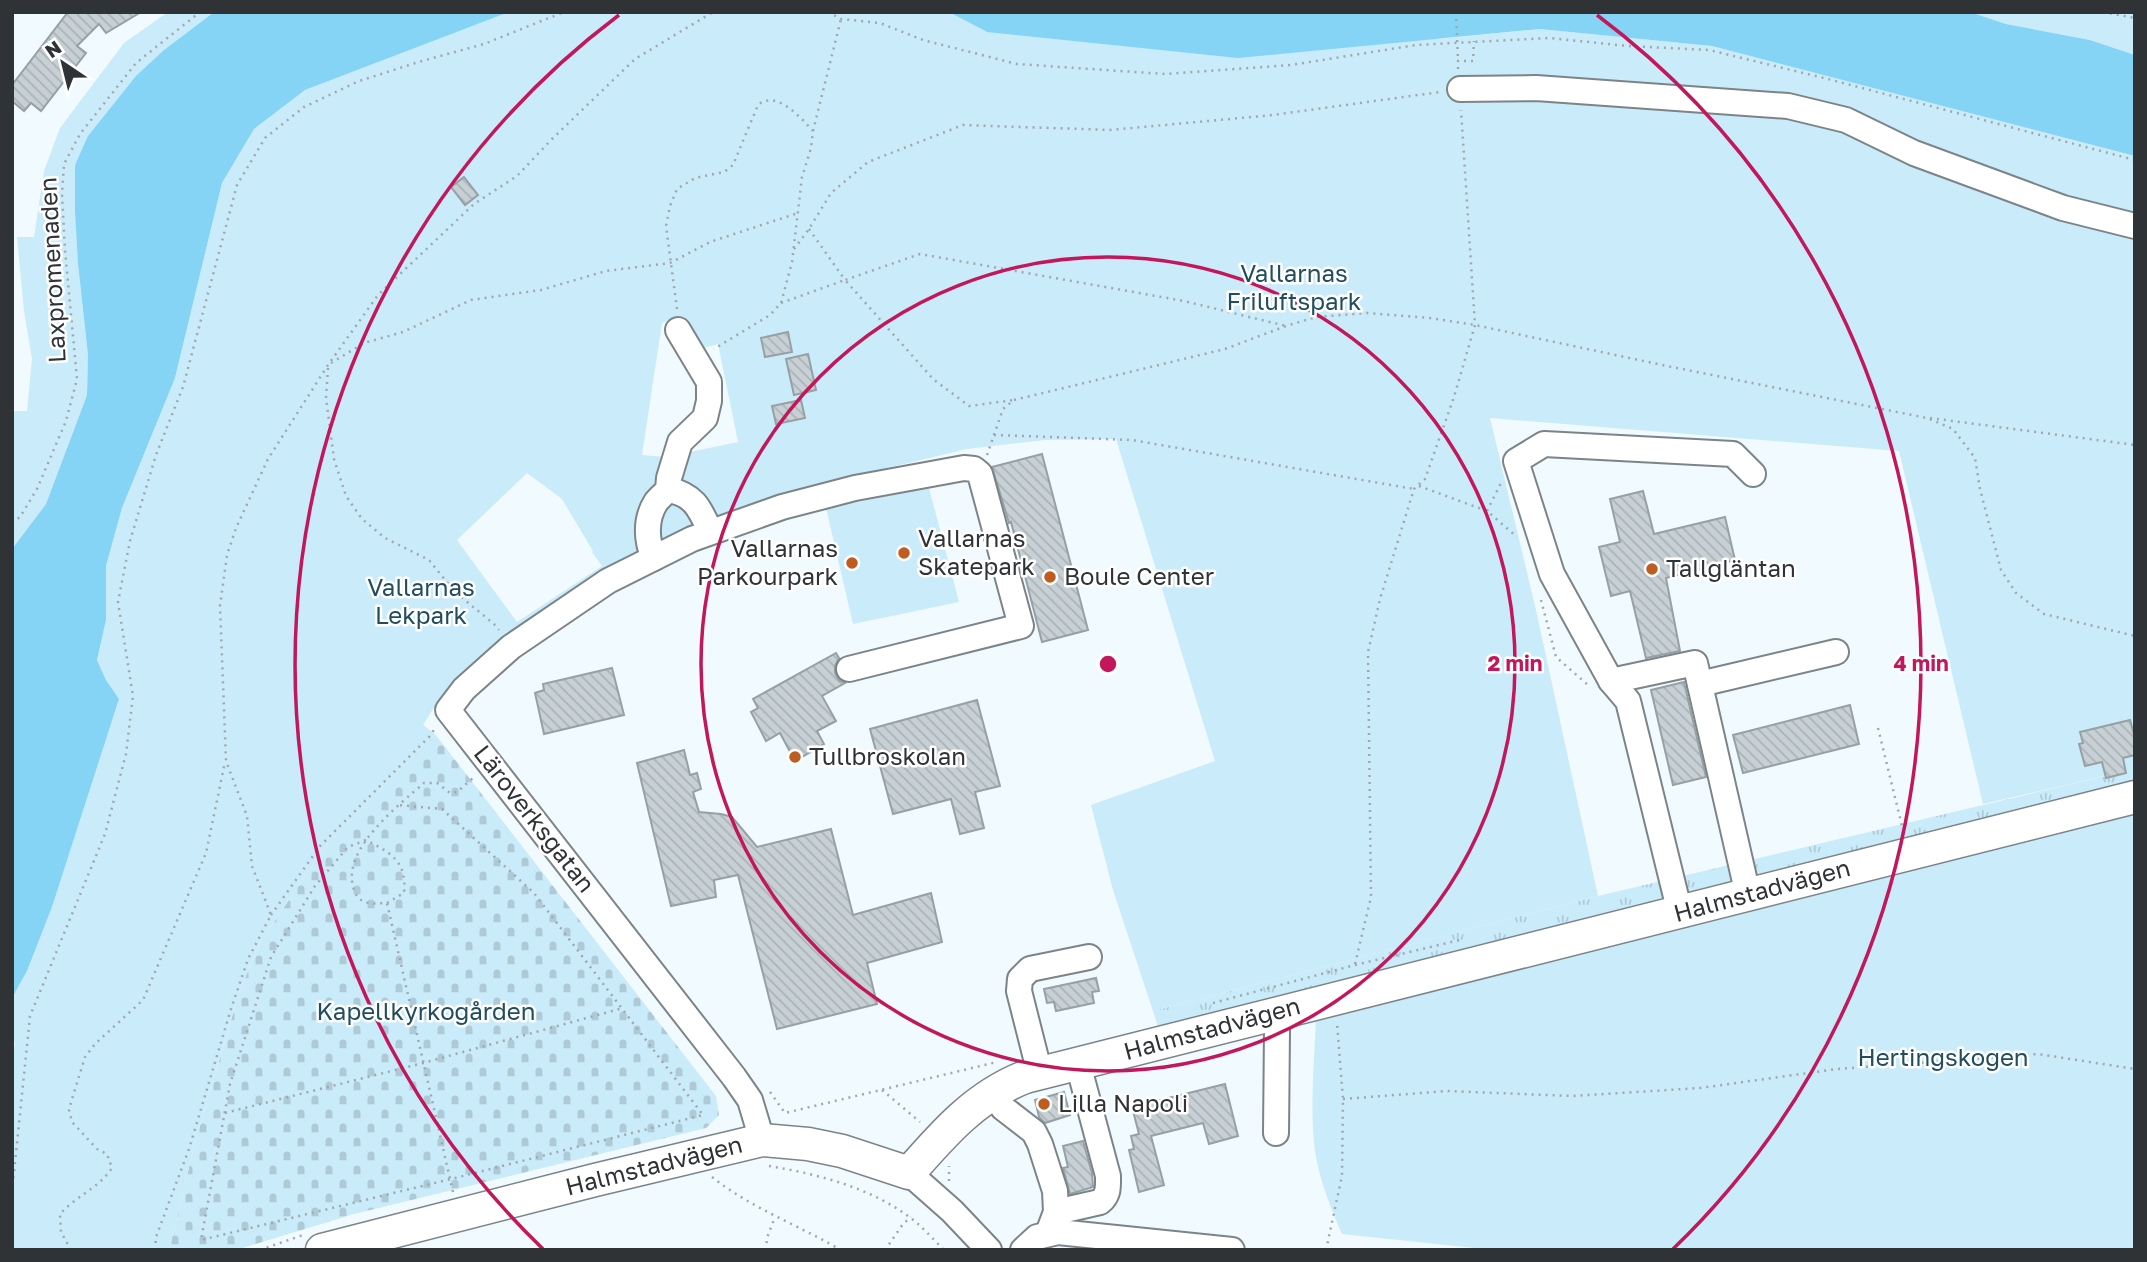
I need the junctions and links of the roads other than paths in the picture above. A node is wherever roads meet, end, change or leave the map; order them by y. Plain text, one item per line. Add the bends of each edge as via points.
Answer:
1 (1460, 89) road end
2 (2135, 226) edge
3 (678, 330) road end
4 (1753, 474) dead end
5 (668, 490) junction
6 (710, 531) junction
7 (653, 558) junction
8 (1836, 652) dead end
9 (849, 669) dead end
10 (1600, 683) junction
11 (1700, 684) junction
12 (2135, 797) edge
13 (1748, 895) junction
14 (1680, 913) junction
15 (1089, 957) dead end
16 (1273, 1013) junction
17 (1078, 1064) junction
18 (1040, 1074) junction
19 (992, 1092) junction
20 (1276, 1133) dead end
21 (764, 1153) junction
22 (909, 1173) junction
23 (1051, 1224) junction
24 (322, 1250) edge
25 (989, 1250) edge
26 (1023, 1250) edge
27 (1232, 1250) edge

1 - 2 street via 1536,88 1788,106 1846,120 1914,153 2063,208
3 - 5 street via 709,382 709,401 705,418 680,442
4 - 10 street via 1733,454 1544,443 1516,461 1552,574
5 - 6 street via 691,498
5 - 7 street via 655,503 648,526 647,543
6 - 7 street
6 - 9 street via 855,488 964,468 980,474 1021,626
7 - 21 street, Läroverksgatan via 608,581 511,647 464,689 448,710 734,1077 750,1100
8 - 11 street
10 - 11 street via 1695,663
10 - 14 street via 1628,701
11 - 13 street
12 - 13 main road, Halmstadvägen
13 - 14 main road, Halmstadvägen
14 - 16 main road, Halmstadvägen
15 - 18 street via 1030,969 1020,979
16 - 17 main road, Halmstadvägen
16 - 20 street via 1277,1030
17 - 18 main road, Halmstadvägen
17 - 23 street via 1108,1191 1100,1202
18 - 19 main road, Halmstadvägen
19 - 22 main road, Halmstadvägen via 963,1114
19 - 23 street via 1003,1108 1034,1132 1040,1144 1055,1191
21 - 22 main road, Halmstadvägen via 808,1143
21 - 24 main road, Halmstadvägen via 594,1180
22 - 25 street
23 - 26 street
23 - 27 street via 1058,1232

